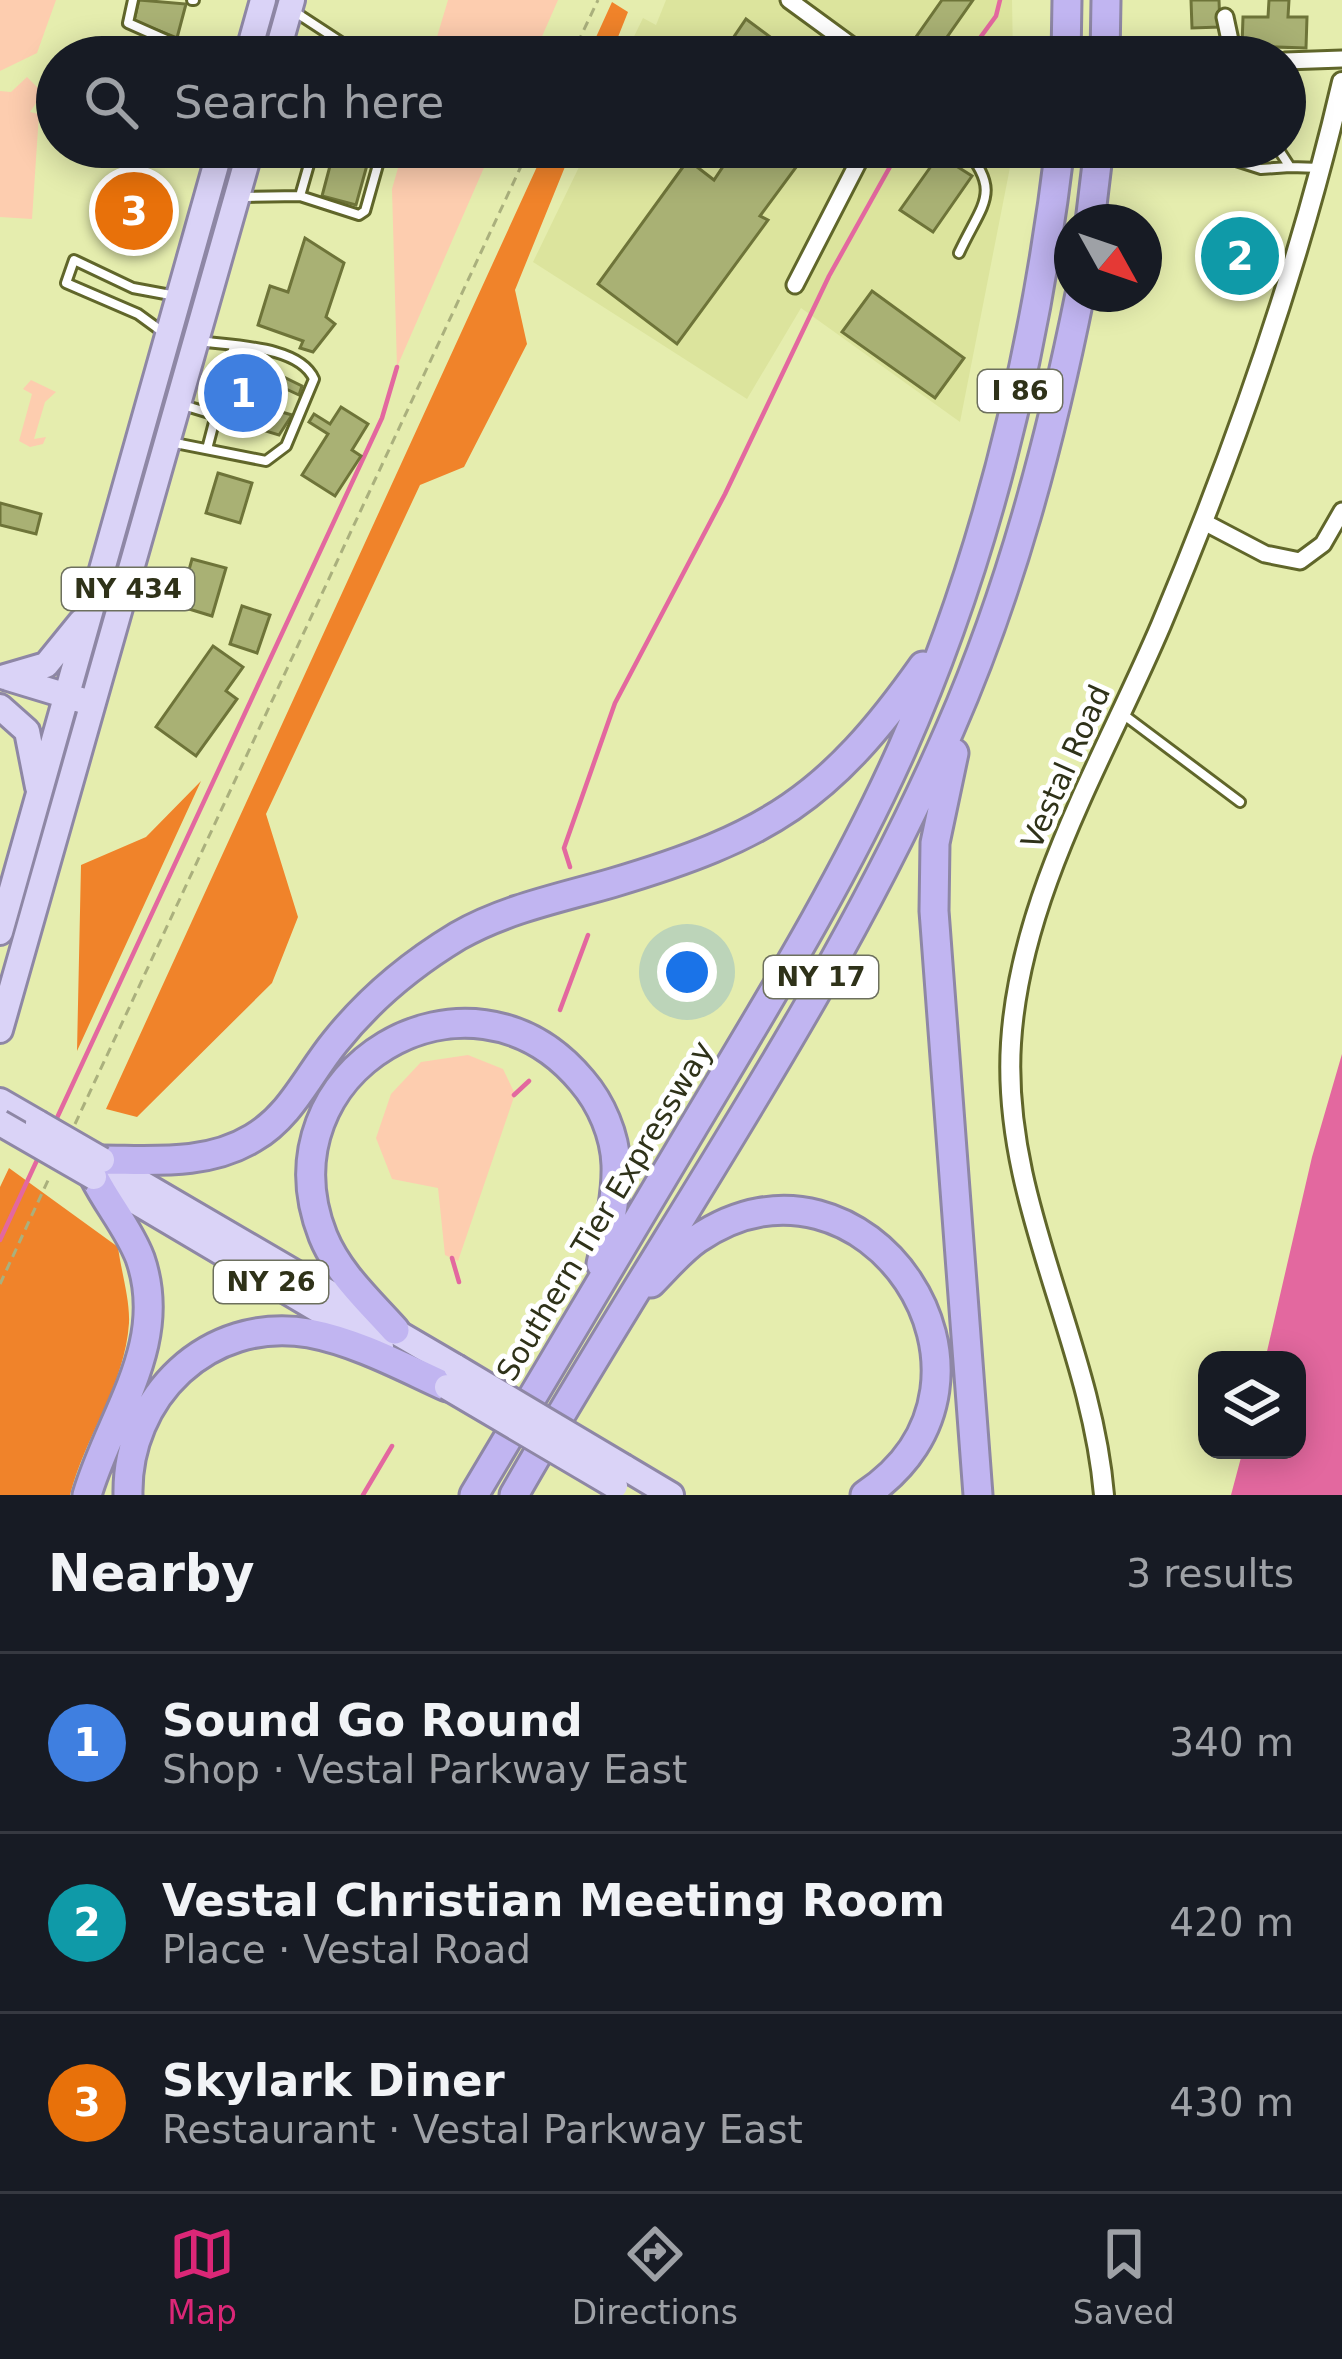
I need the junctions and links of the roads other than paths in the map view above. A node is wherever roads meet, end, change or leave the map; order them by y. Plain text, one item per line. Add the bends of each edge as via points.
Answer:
1 (133, 0) edge
2 (263, 0) edge
3 (789, 0) edge
4 (1067, 0) edge
5 (1106, 0) edge
6 (290, 4) edge
7 (1225, 16) dead end
8 (155, 36) edge
9 (253, 36) edge
10 (282, 36) edge
11 (333, 36) edge
12 (838, 36) edge
13 (1066, 36) edge
14 (1105, 36) edge
15 (1229, 36) edge
16 (1342, 59) edge
17 (1306, 60) edge
18 (1342, 82) edge
19 (214, 168) edge
20 (245, 168) edge
21 (308, 168) edge
22 (376, 168) edge
23 (855, 168) edge
24 (981, 168) edge
25 (1057, 168) edge
26 (1096, 168) edge
27 (1306, 168) edge
28 (1322, 168) junction
29 (300, 196) junction
30 (237, 198) junction
31 (1092, 204) edge
32 (959, 253) dead end
33 (795, 285) dead end
34 (177, 296) junction
35 (1076, 312) edge
36 (166, 334) junction
37 (198, 341) junction
38 (234, 346) junction
39 (181, 404) junction
40 (216, 415) junction
41 (170, 442) junction
42 (207, 449) junction
43 (1342, 511) edge
44 (1204, 523) junction
45 (94, 602) junction
46 (950, 629) junction
47 (988, 633) junction
48 (2, 682) edge
49 (0, 707) edge
50 (79, 708) junction
51 (1123, 714) junction
52 (40, 801) junction
53 (1240, 802) dead end
54 (0, 932) edge
55 (0, 1030) edge
56 (0, 1101) edge
57 (0, 1123) edge
58 (98, 1169) junction
59 (595, 1291) junction
60 (626, 1307) junction
61 (395, 1330) junction
62 (452, 1377) junction
63 (624, 1486) edge
64 (87, 1495) edge
65 (128, 1495) edge
66 (474, 1495) edge
67 (514, 1495) edge
68 (670, 1495) edge
69 (866, 1495) edge
70 (978, 1495) edge
71 (1104, 1495) edge

1 - 8 lane via 128,23
2 - 9 main road
3 - 12 street
4 - 13 highway
5 - 14 highway
6 - 10 main road
6 - 11 lane
7 - 15 street
16 - 17 street
18 - 28 street, Vestal Road
19 - 34 main road, NY 434
20 - 30 main road, NY 434
21 - 29 lane
22 - 29 lane via 363,215
23 - 33 street
24 - 32 lane via 988,191
25 - 46 highway, Southern Tier Expressway / I 86 via 1019,397
26 - 31 highway
27 - 28 lane
28 - 44 street, Vestal Road
29 - 30 lane
30 - 37 main road, NY 434
34 - 36 main road, NY 434
34 - 36 lane via 134,288 74,260 66,283
35 - 47 highway, I 86 via 1039,476
36 - 45 main road, NY 434
37 - 38 lane
37 - 39 main road, NY 434
38 - 40 lane
38 - 42 lane via 309,368 314,379 286,446 266,461
39 - 40 lane
39 - 41 main road, NY 434
40 - 42 lane
41 - 42 lane
41 - 50 main road, NY 434
43 - 44 street via 1323,544 1300,561 1265,554
44 - 51 street, Vestal Road
45 - 48 main road via 46,665
45 - 50 main road, NY 434
46 - 58 highway via 859,752 745,838 463,933 367,1004 286,1111 253,1138 200,1158
46 - 59 highway, Southern Tier Expressway / NY 17 via 853,849
47 - 60 highway, NY 17 via 951,728 869,892
47 - 70 highway via 944,785 934,910
48 - 50 main road
49 - 52 main road via 28,733
50 - 52 main road, NY 434
50 - 55 main road, NY 434
51 - 53 lane
51 - 71 street, Vestal Road via 1030,934 1010,1066 1020,1170 1084,1380
52 - 54 main road, NY 434
56 - 58 main road, NY 26, bridge
57 - 58 main road, NY 26, bridge
58 - 61 main road, NY 26
58 - 62 main road, NY 26
58 - 64 highway via 140,1260 150,1327
59 - 61 highway via 616,1164 592,1092 522,1034 436,1025 381,1048 350,1073 328,1104 310,1157 310,1198 325,1239 342,1272
59 - 66 highway, Southern Tier Expressway / NY 17
60 - 67 highway, NY 17
60 - 69 highway via 695,1241 756,1215 823,1217 879,1245 904,1270 937,1348 924,1427 904,1461
61 - 62 main road, NY 26
62 - 63 main road, NY 26, bridge
62 - 65 highway via 314,1334 224,1342 159,1390 129,1460
63 - 68 main road, NY 26

